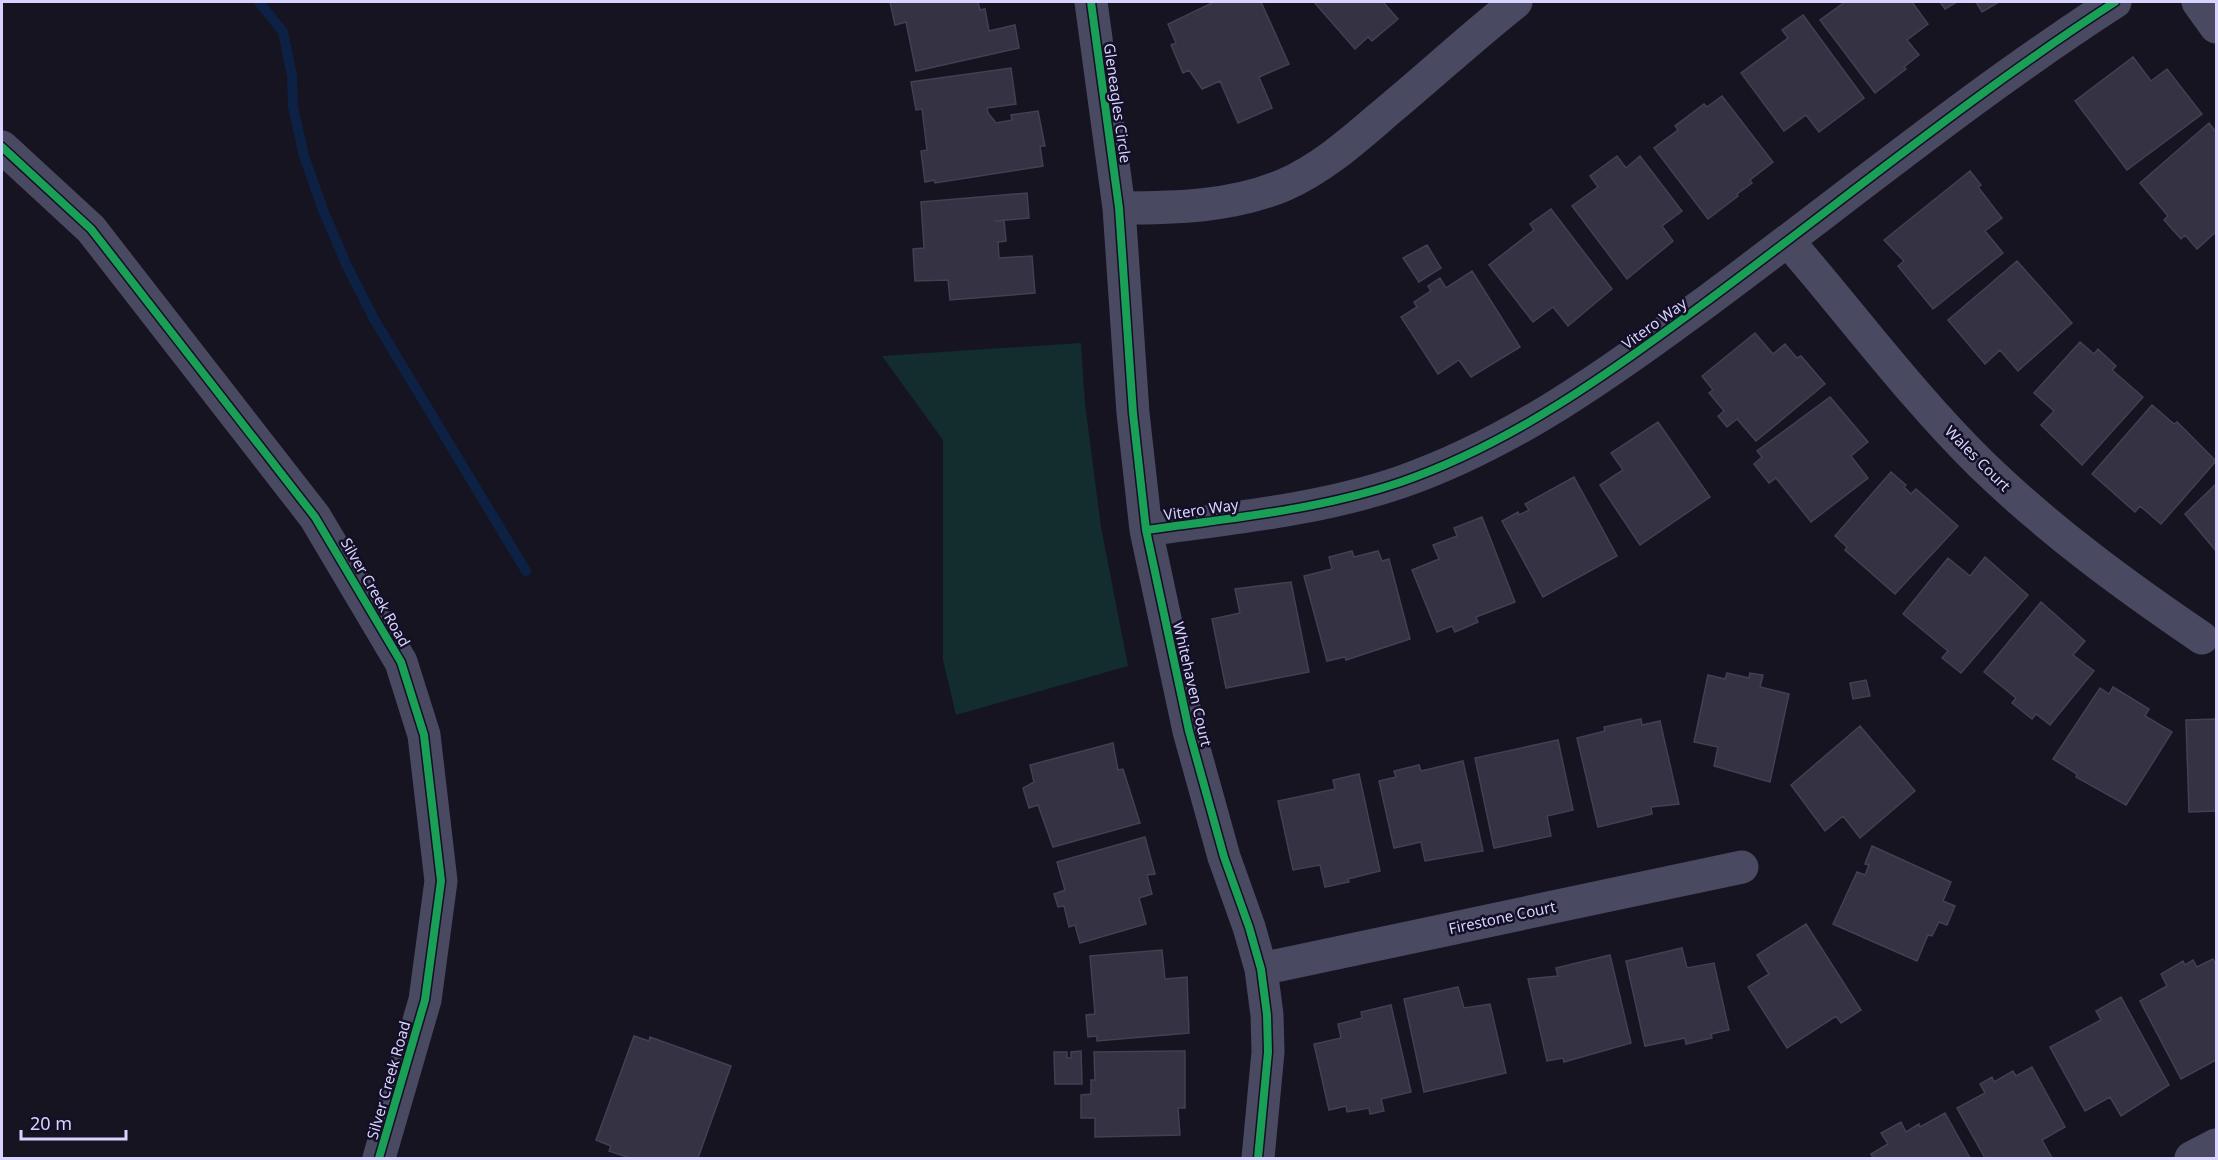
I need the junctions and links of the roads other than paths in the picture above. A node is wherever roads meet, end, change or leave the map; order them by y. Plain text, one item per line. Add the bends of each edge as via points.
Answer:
1 (1091, 2) edge
2 (1516, 2) edge
3 (2115, 2) edge
4 (2198, 2) edge
5 (2217, 27) edge
6 (2, 147) edge
7 (1119, 208) junction
8 (1788, 241) junction
9 (1146, 530) junction
10 (2202, 638) dead end
11 (1742, 867) dead end
12 (1261, 969) junction
13 (2217, 1145) edge
14 (379, 1158) edge
15 (1258, 1158) edge
16 (2191, 1158) edge

1 - 7 street, Gleneagles Circle
2 - 7 street via 1335,155 1300,177 1267,191 1203,205
3 - 8 street, Vitero Way via 1985,90
4 - 5 street
6 - 14 street, Silver Creek Road via 91,229 301,498 401,662 424,735 441,881 425,1000
7 - 9 street, Whitehaven Court via 1133,413
8 - 9 street, Vitero Way via 1599,379 1474,452 1346,498
8 - 10 street, Wales Court via 1923,402 1981,463 2088,558
9 - 12 street, Whitehaven Court via 1194,753
11 - 12 street, Firestone Court
12 - 15 street, Whitehaven Court via 1268,1052
13 - 16 street

